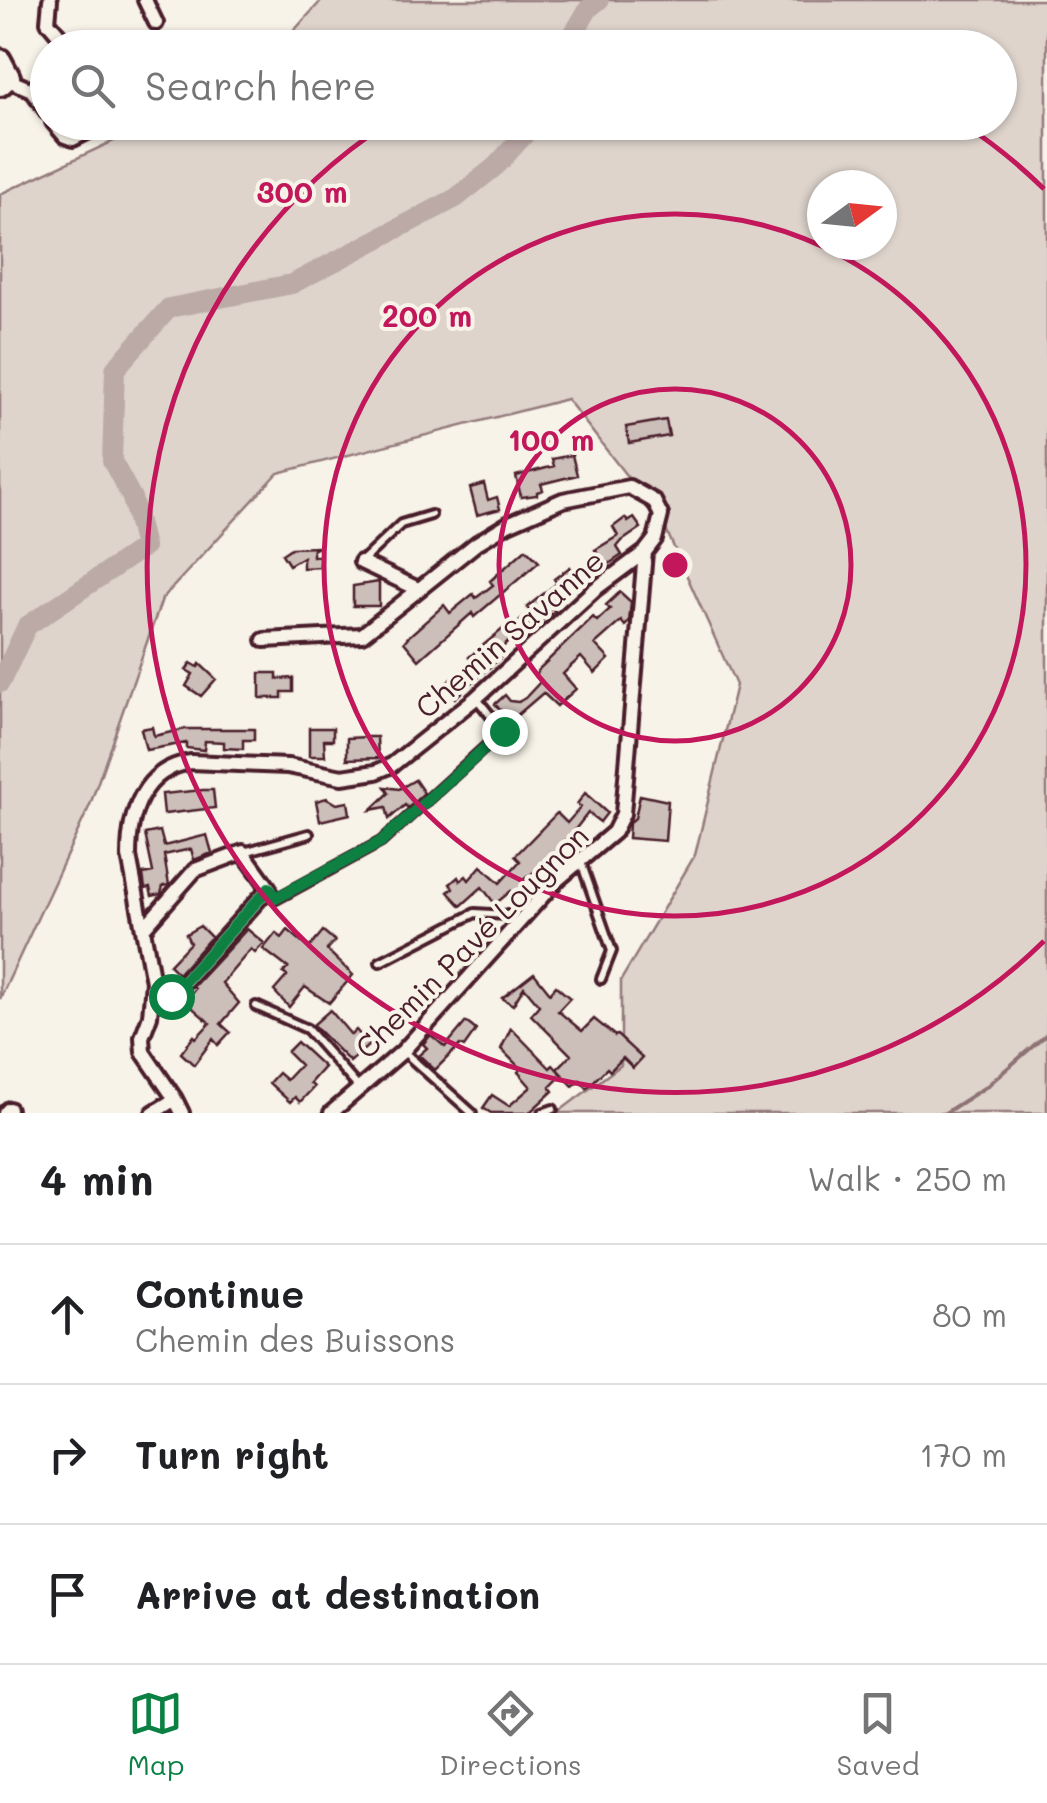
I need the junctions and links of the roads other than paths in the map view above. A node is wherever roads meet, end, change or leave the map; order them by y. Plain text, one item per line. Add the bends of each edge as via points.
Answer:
1 (50, 0) edge
2 (145, 0) edge
3 (156, 23) dead end
4 (55, 30) edge
5 (3, 75) edge
6 (30, 89) edge
7 (431, 515) dead end
8 (645, 552) junction
9 (362, 562) joint
10 (418, 589) junction
11 (264, 640) dead end
12 (476, 698) junction
13 (310, 834) dead end
14 (243, 852) junction
15 (581, 861) junction
16 (269, 888) junction
17 (514, 925) junction
18 (142, 929) junction
19 (380, 962) dead end
20 (601, 980) dead end
21 (152, 1001) junction
22 (256, 1006) dead end
23 (402, 1051) junction
24 (359, 1088) junction
25 (176, 1099) junction
26 (552, 1109) dead end
27 (153, 1113) edge
28 (182, 1113) edge
29 (330, 1113) edge
30 (472, 1113) edge
31 (542, 1113) edge

1 - 4 street via 48,22
2 - 3 street
5 - 6 street
7 - 9 lane via 401,524
8 - 10 street, Chemin Savanne via 661,515 654,501 630,487 545,506 477,543
8 - 12 street, Chemin Savanne
8 - 15 street, Chemin Pavé Lougnon via 622,814 614,832
9 - 10 street
10 - 11 street, Chemin Savanne via 362,635
12 - 16 lane via 504,731 381,842 276,898
12 - 18 street, Chemin Savanne via 376,772 342,777 288,766 191,762 165,770 148,783 129,835
13 - 14 lane
14 - 16 street
14 - 18 street via 194,870
15 - 17 street, Chemin Pavé Lougnon
15 - 20 lane via 612,951
16 - 21 street via 176,992
17 - 19 lane via 507,915 475,913
17 - 23 street, Chemin Pavé Lougnon
18 - 21 street, Chemin Savanne
21 - 25 street, Chemin Savanne via 143,1052
22 - 24 lane via 307,1029
23 - 24 street, Chemin Pavé Lougnon
23 - 30 lane
24 - 29 street, Chemin Pavé Lougnon
25 - 27 street
25 - 28 street
26 - 31 lane

